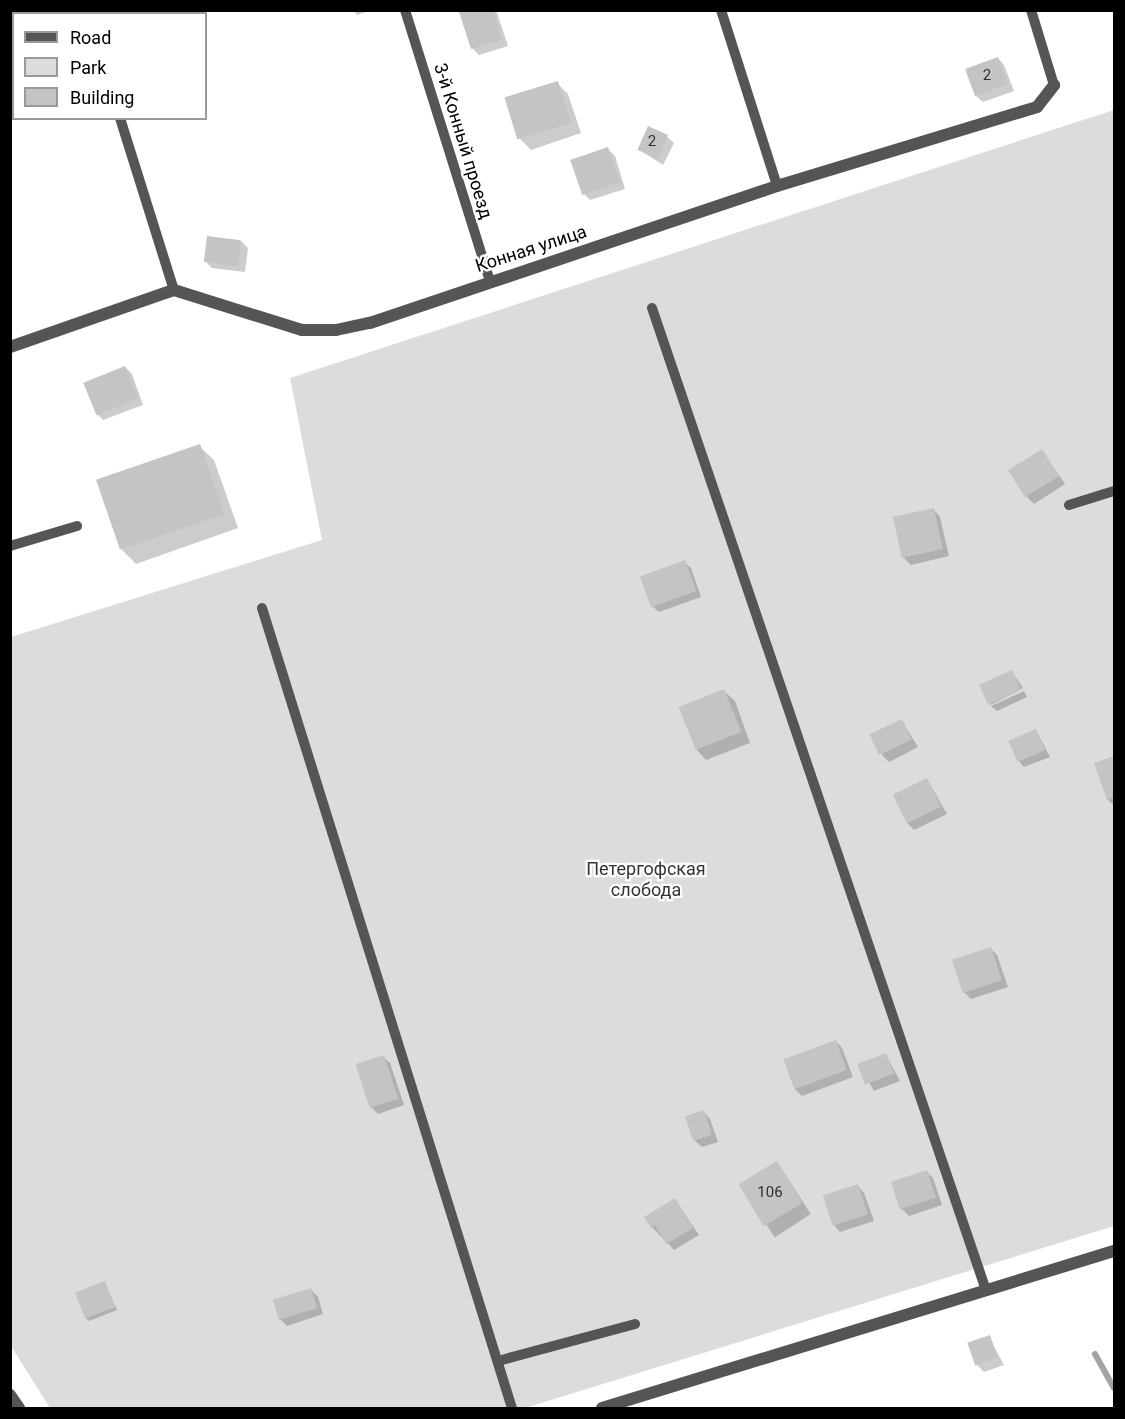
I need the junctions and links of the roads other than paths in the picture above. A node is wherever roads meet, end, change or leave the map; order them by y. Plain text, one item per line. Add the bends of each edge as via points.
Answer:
1 (405, 10) edge
2 (722, 10) edge
3 (1031, 10) edge
4 (1054, 85) joint
5 (121, 120) edge
6 (777, 186) junction
7 (490, 281) junction
8 (174, 290) junction
9 (652, 308) dead end
10 (10, 347) edge
11 (1114, 491) edge
12 (1069, 506) dead end
13 (77, 526) dead end
14 (10, 546) edge
15 (262, 608) dead end
16 (1114, 1251) edge
17 (986, 1290) junction
18 (635, 1324) dead end
19 (498, 1361) junction
20 (10, 1395) edge
21 (19, 1408) edge
22 (512, 1408) edge
23 (602, 1408) edge

1 - 7 lane, 3-й Конный проезд
2 - 6 lane
3 - 4 lane
4 - 6 street, Конная улица via 1037,107
5 - 8 lane
6 - 7 street, Конная улица
7 - 8 street, Конная улица via 370,323 336,330 302,330
8 - 10 street
9 - 17 lane
11 - 12 lane
13 - 14 lane
15 - 19 lane
16 - 17 street
17 - 23 street
18 - 19 lane
19 - 22 lane
20 - 21 street

